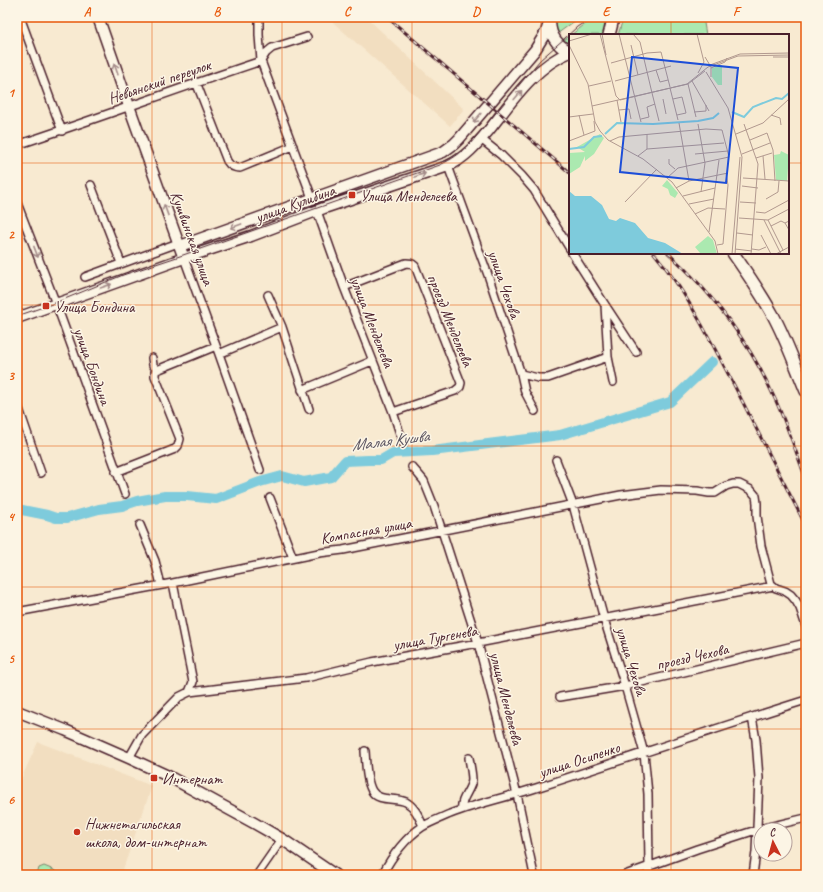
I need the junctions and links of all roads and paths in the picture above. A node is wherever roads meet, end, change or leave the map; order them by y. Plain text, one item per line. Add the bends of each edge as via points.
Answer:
1 (20, 17) edge
2 (98, 17) edge
3 (259, 17) edge
4 (550, 19) edge
5 (613, 19) edge
6 (609, 34) edge
7 (307, 37) dead end
8 (569, 51) edge
9 (569, 52) edge
10 (261, 61) junction
11 (196, 82) junction
12 (129, 106) junction
13 (62, 131) junction
14 (480, 139) junction
15 (17, 146) edge
16 (292, 146) junction
17 (448, 166) junction
18 (91, 185) dead end
19 (312, 198) junction
20 (17, 203) edge
21 (317, 211) junction
22 (179, 245) junction
23 (569, 247) edge
24 (573, 254) edge
25 (734, 254) edge
26 (184, 258) junction
27 (121, 263) junction
28 (86, 277) dead end
29 (344, 287) junction
30 (268, 295) dead end
31 (56, 304) junction
32 (605, 305) junction
33 (17, 318) edge
34 (282, 327) junction
35 (216, 346) junction
36 (636, 352) dead end
37 (219, 354) junction
38 (608, 357) junction
39 (152, 358) dead end
40 (372, 361) junction
41 (157, 370) junction
42 (521, 374) junction
43 (613, 382) dead end
44 (302, 390) junction
45 (806, 391) edge
46 (17, 403) edge
47 (309, 409) dead end
48 (535, 411) dead end
49 (393, 412) junction
50 (403, 443) dead end
51 (556, 460) dead end
52 (412, 467) dead end
53 (260, 470) dead end
54 (116, 472) junction
55 (41, 474) dead end
56 (125, 494) dead end
57 (270, 498) dead end
58 (573, 504) junction
59 (140, 525) dead end
60 (441, 531) junction
61 (293, 558) junction
62 (173, 583) junction
63 (161, 585) junction
64 (773, 586) junction
65 (17, 612) edge
66 (604, 619) junction
67 (806, 626) edge
68 (478, 643) junction
69 (806, 643) edge
70 (625, 686) junction
71 (189, 692) junction
72 (560, 697) dead end
73 (806, 700) edge
74 (17, 711) edge
75 (752, 717) junction
76 (365, 751) dead end
77 (644, 753) junction
78 (129, 758) junction
79 (469, 758) dead end
80 (517, 794) junction
81 (462, 809) junction
82 (806, 818) edge
83 (756, 822) edge
84 (789, 822) edge
85 (423, 826) junction
86 (753, 831) edge
87 (282, 839) junction
88 (755, 862) edge
89 (650, 866) junction
90 (257, 875) edge
91 (335, 875) edge
92 (382, 875) edge
93 (534, 875) edge
94 (625, 875) edge
95 (648, 875) edge
96 (753, 875) edge

1 - 13 street
12 -> 2 main road, Кушвинская улица
3 - 10 street
4 - 8 main road via 555,41
4 -> 19 main road, улица Кулибина via 546,32 535,50 454,144 443,152
5 - 6 main road
7 - 10 street, Невьянский переулок via 272,48
14 -> 9 main road, улица Кулибина via 543,68
10 - 11 street, Невьянский переулок
10 - 16 street
11 - 12 street, Невьянский переулок
11 - 16 street via 227,161 232,167 240,168
12 - 13 street, Невьянский переулок
22 -> 12 main road, Кушвинская улица
13 - 15 street, Невьянский переулок
14 - 17 main road, улица Кулибина via 468,153
14 - 23 street via 501,155 534,190
16 - 19 street
21 -> 17 main road, улица Кулибина
17 - 42 street, улица Чехова
18 - 27 street
19 -> 22 main road, улица Кулибина
20 -> 31 street, улица Бондина
21 - 26 main road, улица Кулибина
21 - 29 street, улица Менделеева
22 - 26 main road, Кушвинская улица
22 - 27 street
24 - 32 street
25 - 45 main road via 773,315
31 -> 26 main road, улица Кулибина
26 - 35 street, Кушвинская улица
27 - 28 street
29 - 40 street, улица Менделеева
29 - 49 street, проезд Менделеева via 406,264 413,264 461,383 456,391
30 - 34 street
31 - 33 main road, улица Кулибина
31 - 54 street, улица Бондина
32 - 36 street
32 - 38 street
34 - 37 street
34 - 44 street
35 - 37 street, Кушвинская улица
35 - 41 street
37 - 53 street, Кушвинская улица
38 - 42 street via 548,378
38 - 43 street
39 - 41 street
40 - 44 street
40 - 49 street, улица Менделеева
41 - 54 street via 155,376 180,442 175,449
42 - 48 street, улица Чехова via 525,392
44 - 47 street
46 - 55 street
49 - 50 street, улица Менделеева
51 - 58 street, улица Чехова
52 - 60 street, улица Менделеева via 424,481
54 - 56 street, улица Бондина
57 - 61 street
58 - 60 street, Компасная улица
58 - 64 street, Компасная улица via 661,490 715,493 734,484 746,486 756,496 761,546
58 - 66 street, улица Чехова
59 - 63 street via 155,561
60 - 61 street, Компасная улица
60 - 68 street, улица Менделеева
61 - 62 street, Компасная улица
62 - 63 street, Компасная улица
62 - 71 street via 193,682
63 - 65 street, Компасная улица
64 - 66 street, улица Тургенева
64 - 67 street via 796,600
66 - 68 street, улица Тургенева
66 - 70 street, улица Чехова
68 - 71 street, улица Тургенева via 372,662 306,678
68 - 80 street, улица Менделеева
69 - 70 street, проезд Чехова
70 - 72 street, проезд Чехова
70 - 77 street, улица Чехова
71 - 78 street, улица Тургенева via 179,697 142,735
73 - 75 street, улица Осипенко
74 - 78 main road
75 - 77 street, улица Осипенко
75 - 83 street via 759,778
76 - 85 street via 372,792 385,798 404,801 415,809
77 - 80 street, улица Осипенко
77 - 89 street, улица Чехова
78 - 87 main road via 168,776
79 - 81 street via 472,779 462,801
80 - 81 street, улица Осипенко
80 - 93 street, улица Менделеева
81 - 85 street, улица Осипенко
82 - 84 street
85 - 92 street, улица Осипенко via 400,846
86 - 89 street
87 - 90 street
87 - 91 main road
88 - 96 street
89 - 94 street
89 - 95 street, улица Чехова

